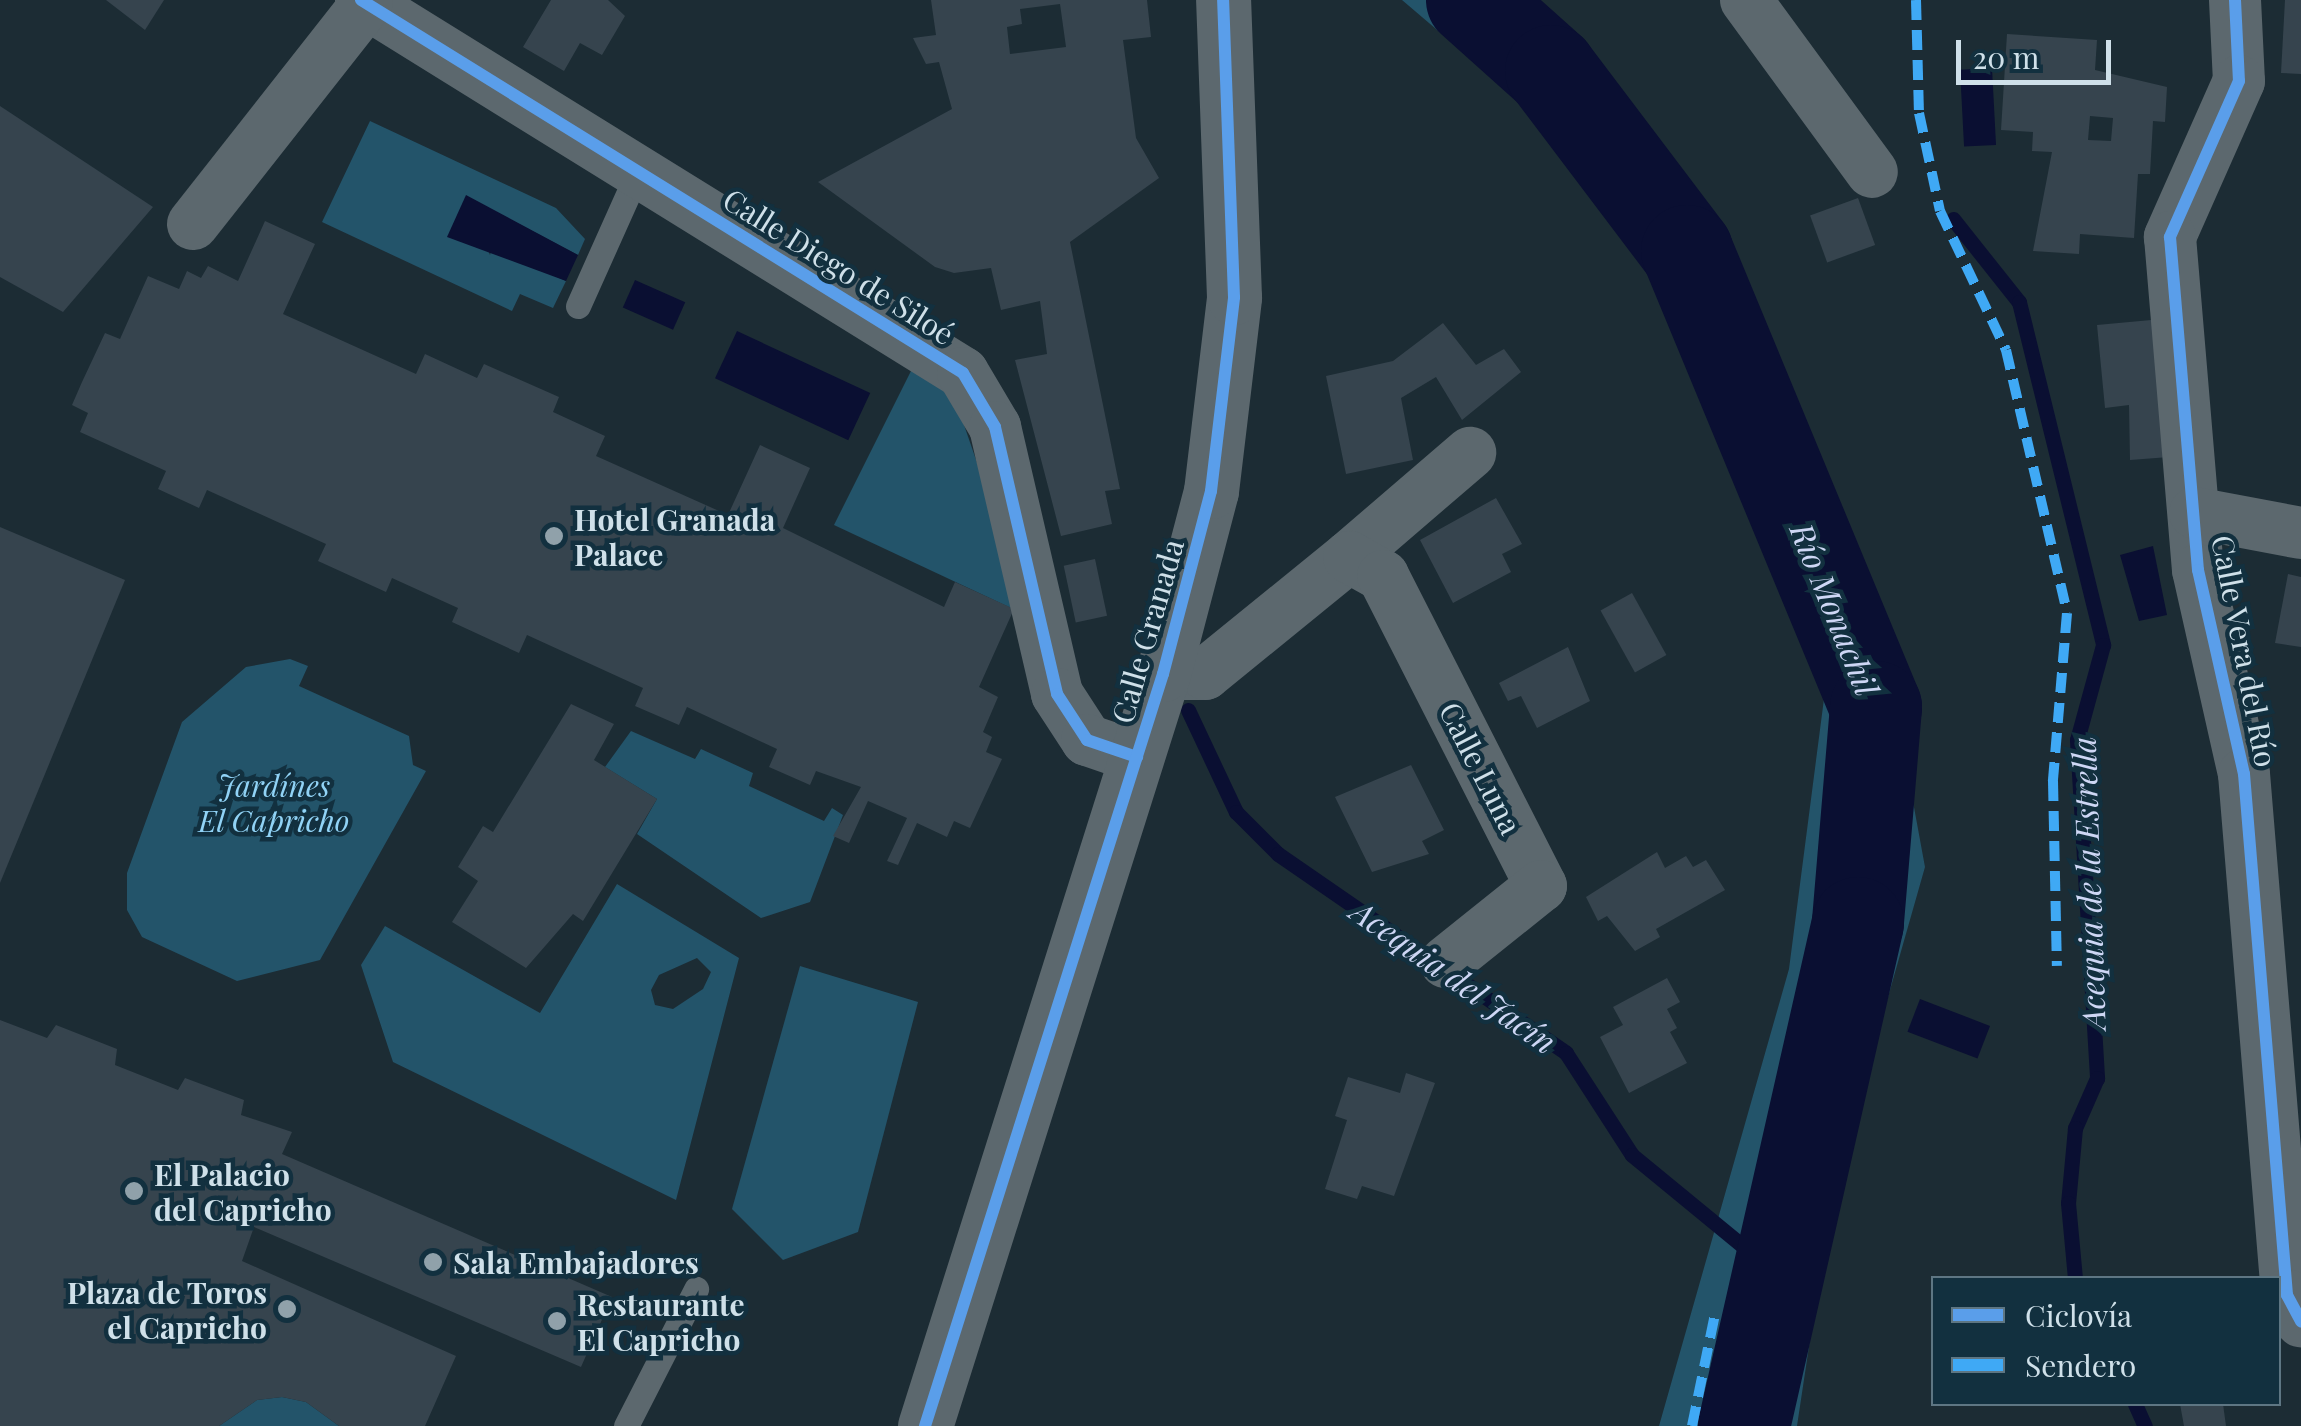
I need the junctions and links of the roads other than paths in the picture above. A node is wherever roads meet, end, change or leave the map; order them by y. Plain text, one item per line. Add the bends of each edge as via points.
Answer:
1 (1223, 0) edge
2 (1746, 0) edge
3 (2235, 0) edge
4 (364, 2) edge
5 (638, 172) junction
6 (1872, 172) dead end
7 (193, 224) dead end
8 (578, 306) dead end
9 (1470, 453) dead end
10 (2195, 513) junction
11 (2301, 533) edge
12 (1349, 557) junction
13 (1163, 674) junction
14 (1137, 757) junction
15 (1446, 962) dead end
16 (696, 1290) dead end
17 (2301, 1321) edge
18 (626, 1426) edge
19 (925, 1426) edge

1 - 13 street, Calle Granada via 1234,297 1211,492
2 - 6 street
3 - 10 street, Calle Vera del Río via 2239,81 2170,236
4 - 5 street, Calle Diego de Siloé
4 - 7 street, Calle Diego de Siloé
5 - 8 lane
5 - 14 street, Calle Diego de Siloé via 963,373 995,427 1058,694 1087,740
9 - 12 street
10 - 11 street
10 - 17 street, Calle Vera del Río via 2198,570 2244,774 2287,1296
12 - 13 street via 1205,674
12 - 15 street, Calle Luna via 1384,576 1541,886
13 - 14 street, Calle Granada
14 - 19 street, Calle Granada
16 - 18 lane

